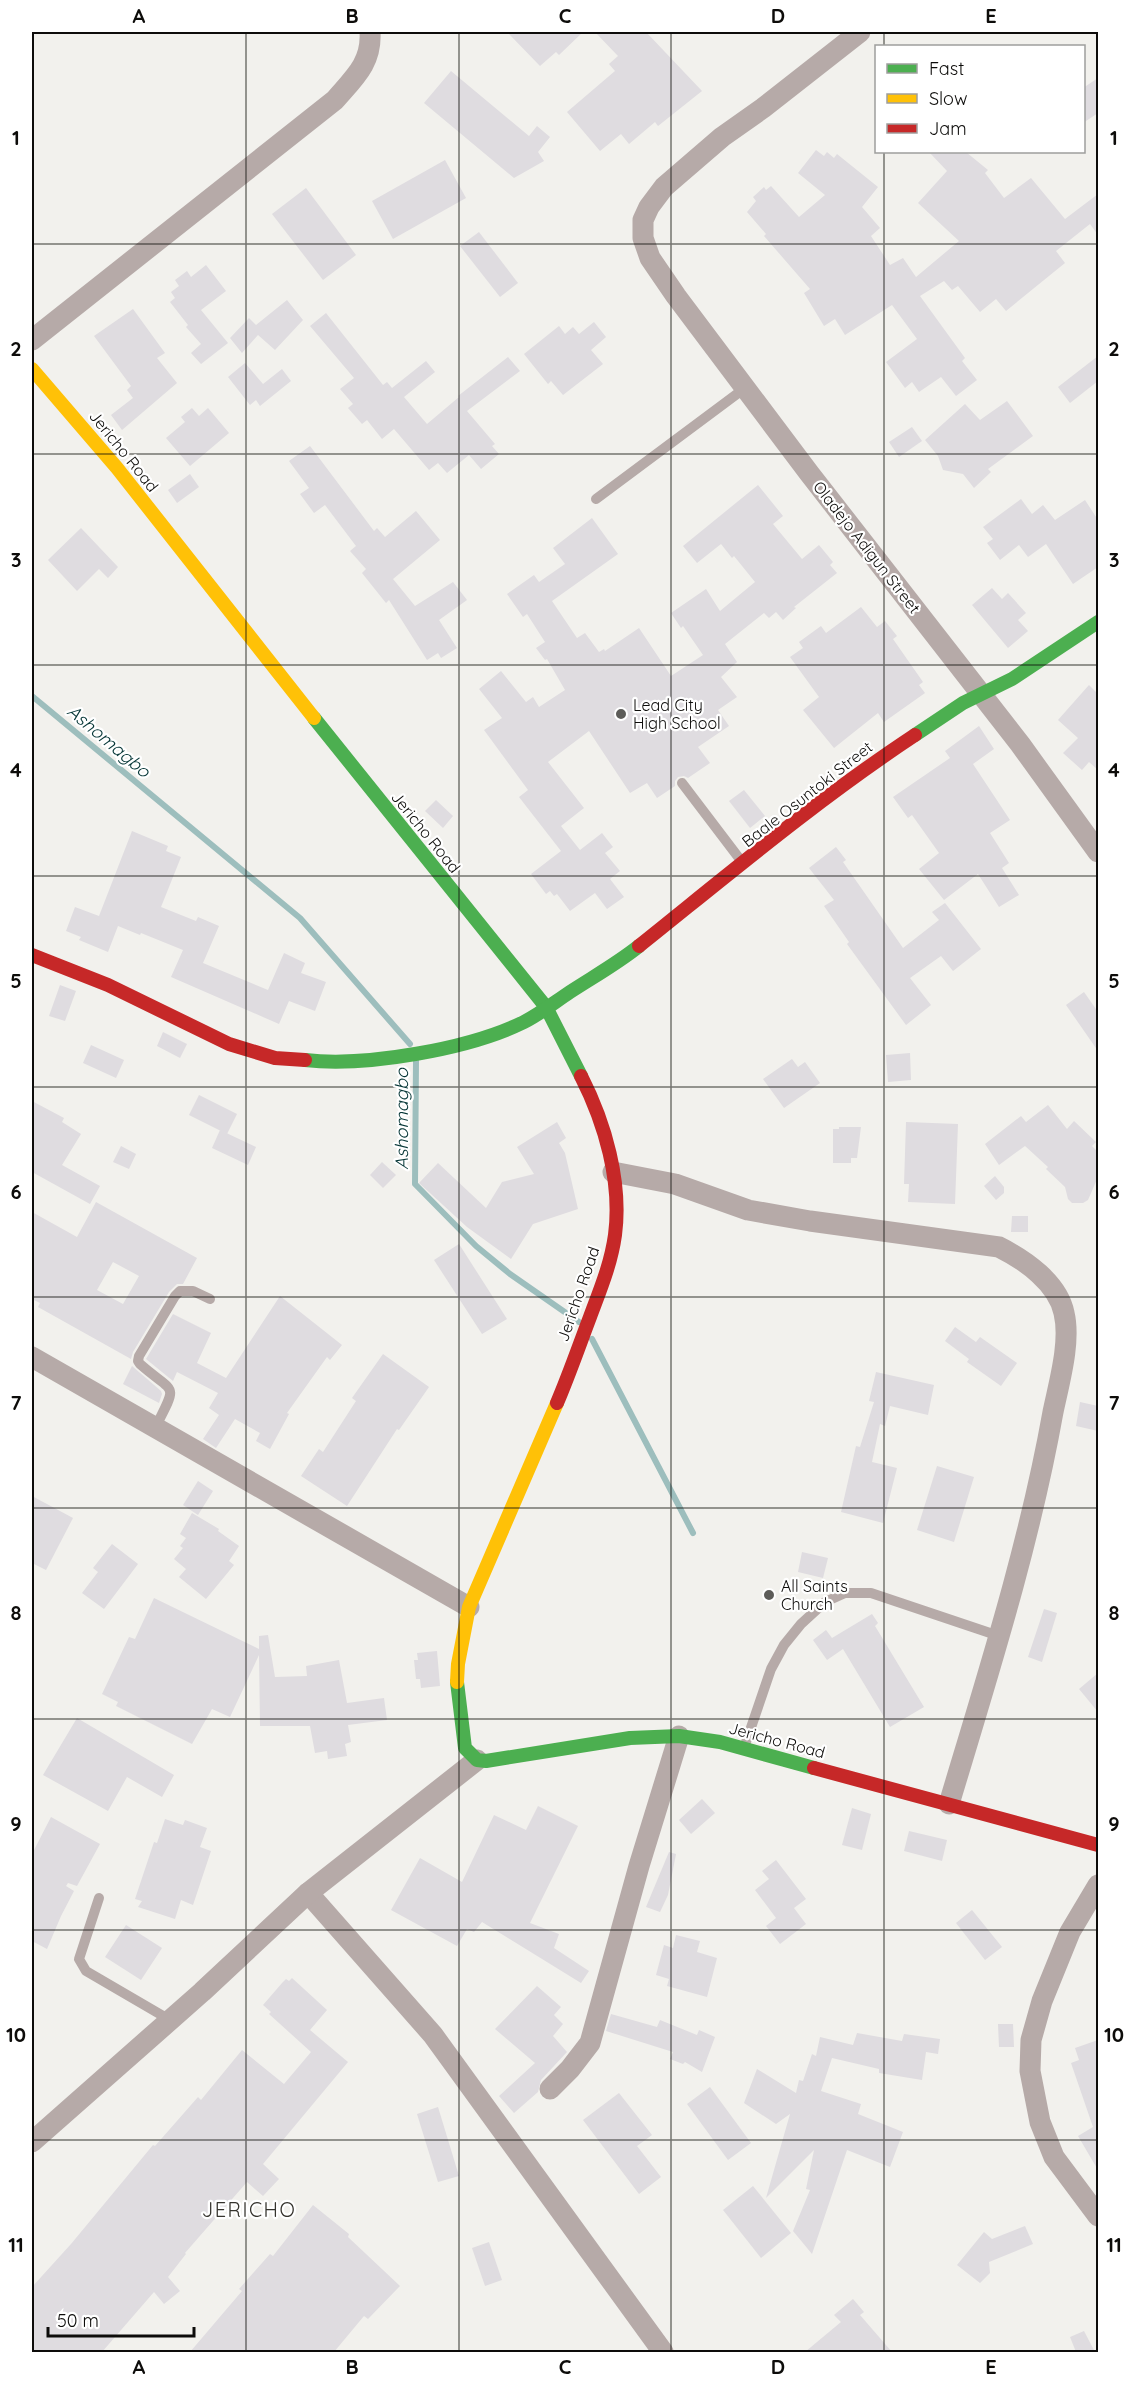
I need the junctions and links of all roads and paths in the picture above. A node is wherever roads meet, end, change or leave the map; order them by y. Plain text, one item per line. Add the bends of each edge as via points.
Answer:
1 (370, 32) edge
2 (860, 32) edge
3 (32, 340) edge
4 (32, 369) edge
5 (745, 388) junction
6 (596, 499) dead end
7 (1098, 622) edge
8 (980, 694) junction
9 (682, 783) dead end
10 (1098, 852) edge
11 (743, 864) junction
12 (32, 955) edge
13 (546, 1007) junction
14 (614, 1172) junction
15 (210, 1299) dead end
16 (32, 1357) edge
17 (156, 1428) junction
18 (469, 1607) junction
19 (999, 1636) junction
20 (680, 1736) junction
21 (744, 1748) junction
22 (477, 1760) junction
23 (950, 1804) junction
24 (1098, 1845) edge
25 (1098, 1885) edge
26 (308, 1893) junction
27 (99, 1898) dead end
28 (170, 2020) junction
29 (550, 2089) dead end
30 (32, 2142) edge
31 (1098, 2216) edge
32 (663, 2352) edge

1 - 3 street via 371,46 362,69 335,100
2 - 5 street, Oladejo Adigun Street via 722,137 664,187 643,220 643,238 650,258
4 - 13 street, Jericho Road via 117,468
5 - 6 lane
5 - 8 street, Oladejo Adigun Street
7 - 8 street, Baale Osuntoki Street via 1012,679
8 - 10 street, Oladejo Adigun Street
8 - 11 street, Baale Osuntoki Street via 880,758
9 - 11 lane
11 - 13 street, Baale Osuntoki Street via 633,951
12 - 13 street, Baale Osuntoki Street via 115,988 211,1037 282,1058 326,1062 369,1059 458,1044 508,1030
13 - 14 street, Jericho Road via 584,1078
14 - 18 street, Jericho Road via 615,1233 610,1262 563,1389
14 - 19 street via 675,1184 748,1210 999,1247 1040,1275 1064,1311 1062,1365 1025,1546
15 - 17 lane via 193,1291 180,1291 139,1356 140,1364 171,1391
16 - 17 street
17 - 18 street
18 - 22 street, Jericho Road via 457,1688 465,1748
19 - 21 lane via 871,1593 845,1593 825,1602 784,1645 771,1669
19 - 23 street
20 - 21 street, Jericho Road
20 - 22 street, Jericho Road via 630,1738
20 - 29 street via 590,2043
21 - 23 street, Jericho Road
22 - 26 street
23 - 24 street, Jericho Road
25 - 31 street via 1070,1932 1042,2001 1031,2040 1030,2071 1040,2122 1054,2157
26 - 28 street
26 - 32 street via 433,2035
27 - 28 lane via 79,1959 81,1965
28 - 30 street

